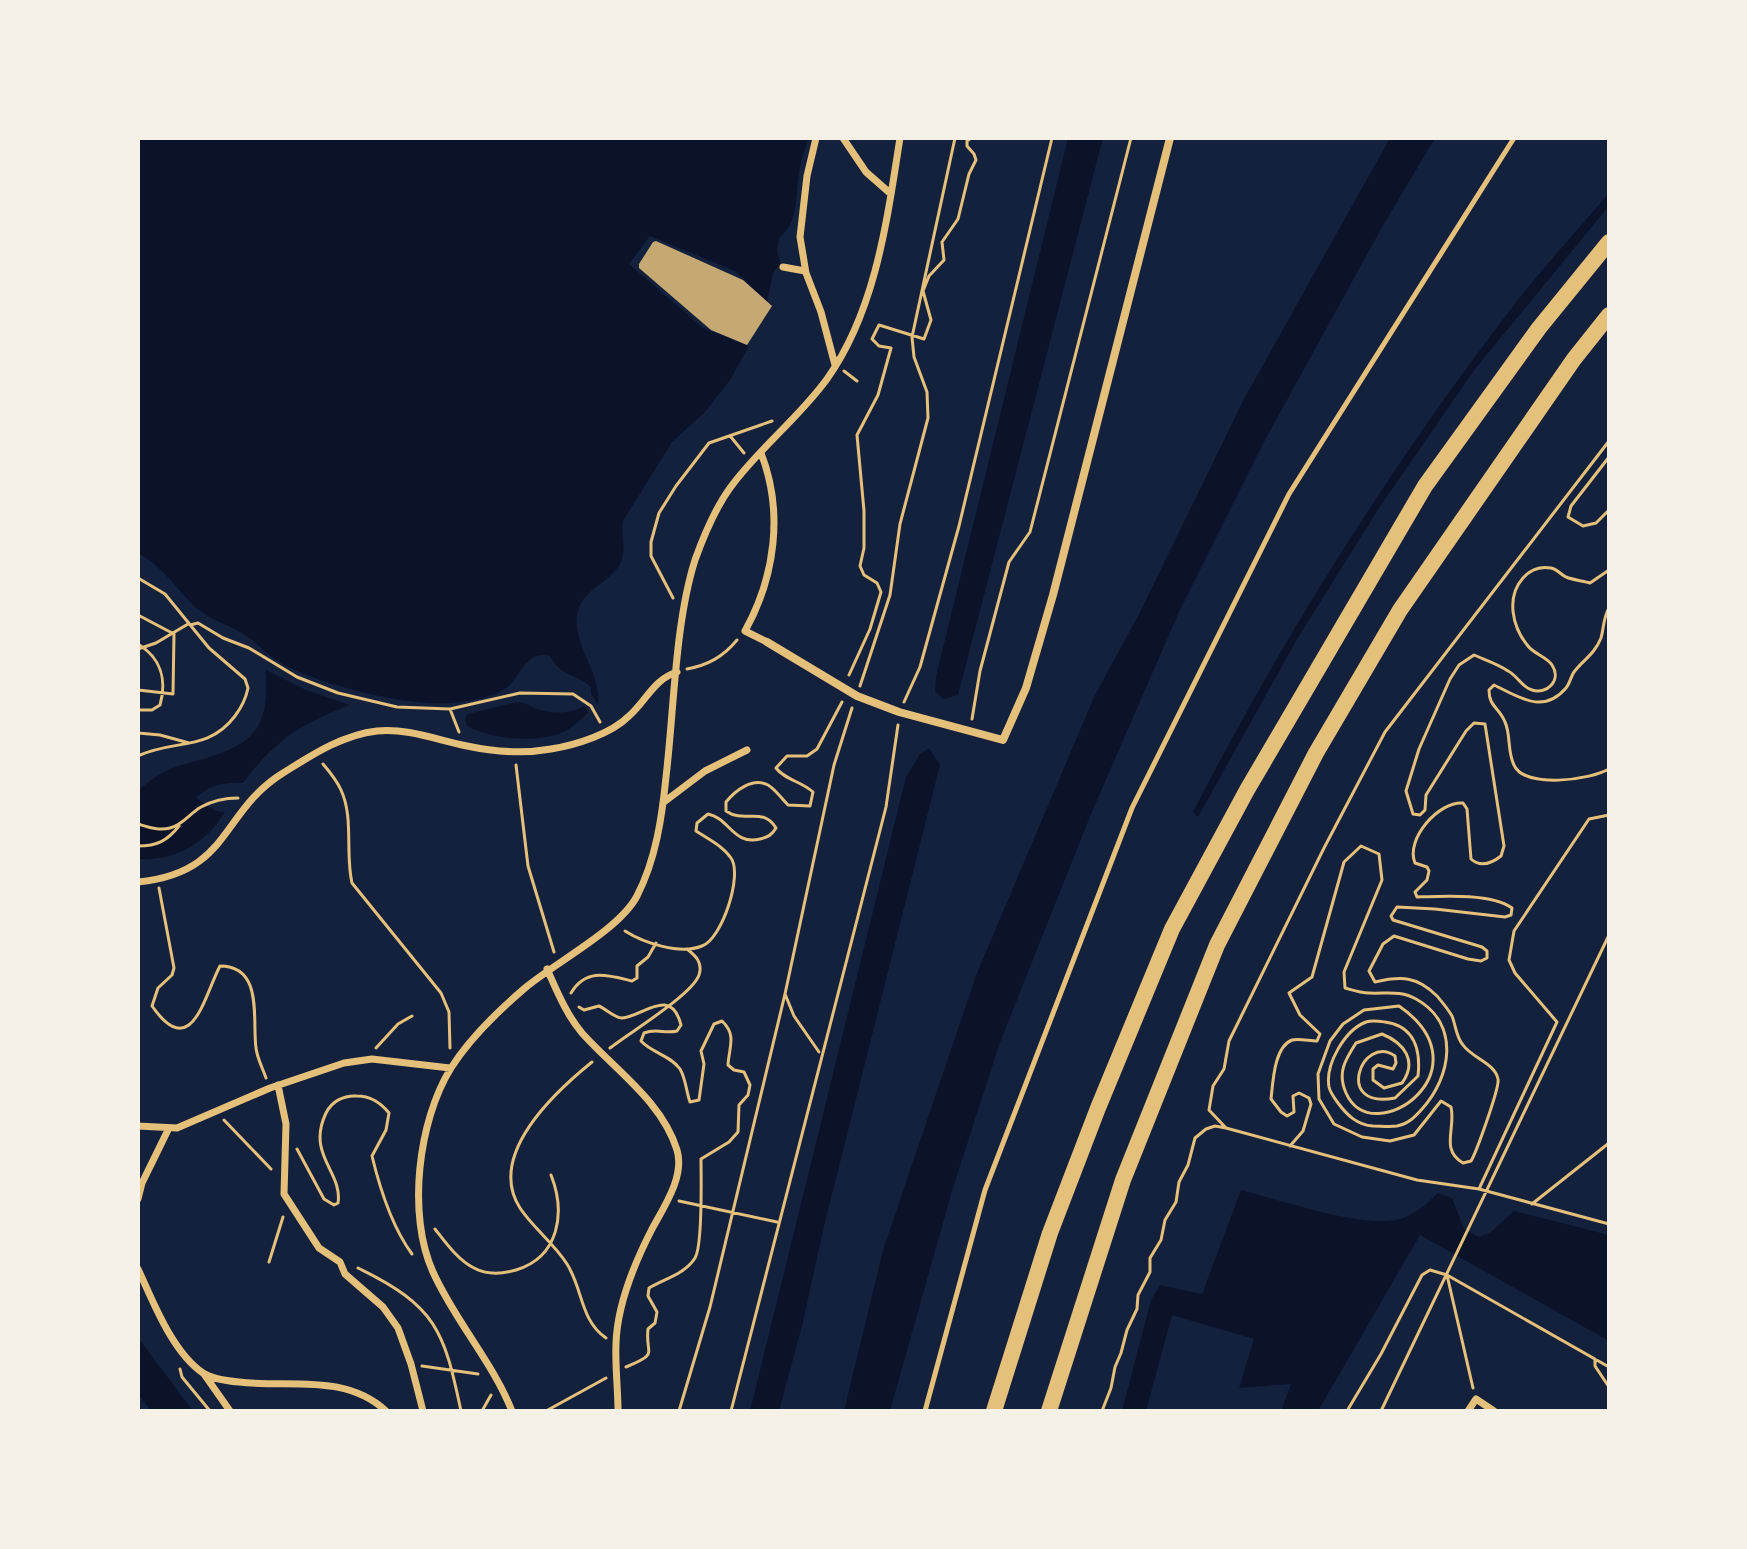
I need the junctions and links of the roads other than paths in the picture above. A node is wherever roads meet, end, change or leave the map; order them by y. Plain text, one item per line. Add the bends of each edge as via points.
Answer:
1 (816, 138) edge
2 (843, 138) edge
3 (900, 138) edge
4 (1170, 138) edge
5 (1514, 138) edge
6 (891, 194) junction
7 (1609, 242) edge
8 (783, 267) dead end
9 (805, 271) junction
10 (1609, 315) edge
11 (835, 365) junction
12 (761, 453) junction
13 (767, 642) joint
14 (680, 671) junction
15 (747, 750) dead end
16 (664, 802) junction
17 (138, 882) edge
18 (547, 969) junction
19 (450, 1068) junction
20 (274, 1087) junction
21 (138, 1126) edge
22 (168, 1130) junction
23 (138, 1199) edge
24 (138, 1269) edge
25 (203, 1373) junction
26 (230, 1411) edge
27 (386, 1411) edge
28 (423, 1411) edge
29 (512, 1411) edge
30 (618, 1411) edge
31 (925, 1411) edge
32 (994, 1411) edge
33 (1049, 1411) edge
34 (1468, 1411) edge
35 (1494, 1411) edge

1 - 9 street via 800,220
2 - 6 street via 866,172
3 - 6 street
4 - 13 street via 1056,583 1026,688 1003,740 899,712 852,693
5 - 31 lane via 1289,494 1132,808 985,1190
6 - 11 street via 863,311
7 - 32 highway via 1539,328 1425,486 1172,929 1050,1233
8 - 9 street
9 - 11 street
10 - 33 highway via 1400,610 1316,753 1224,931 1123,1180
11 - 12 street
12 - 13 street via 771,480 773,536 769,574 745,631
12 - 14 street via 730,487 706,530 685,608
14 - 16 street
14 - 17 street via 668,674 631,715 606,731 554,749 515,753 377,731 331,745 278,776 249,802 209,854 177,874
15 - 16 street via 705,771
16 - 18 street via 657,843 636,898 612,924
18 - 19 street via 503,1007
18 - 30 street via 566,1012 654,1107 679,1164 621,1308 615,1345
19 - 20 street via 372,1059
19 - 29 street via 428,1125 418,1202 431,1268
20 - 22 street
20 - 28 street via 286,1124 284,1194 319,1248 340,1262 345,1274 383,1307 398,1328
21 - 22 street
22 - 23 street
24 - 25 street via 169,1333
25 - 26 street
25 - 27 street via 263,1385 312,1383 354,1389
34 - 35 street via 1476,1399

